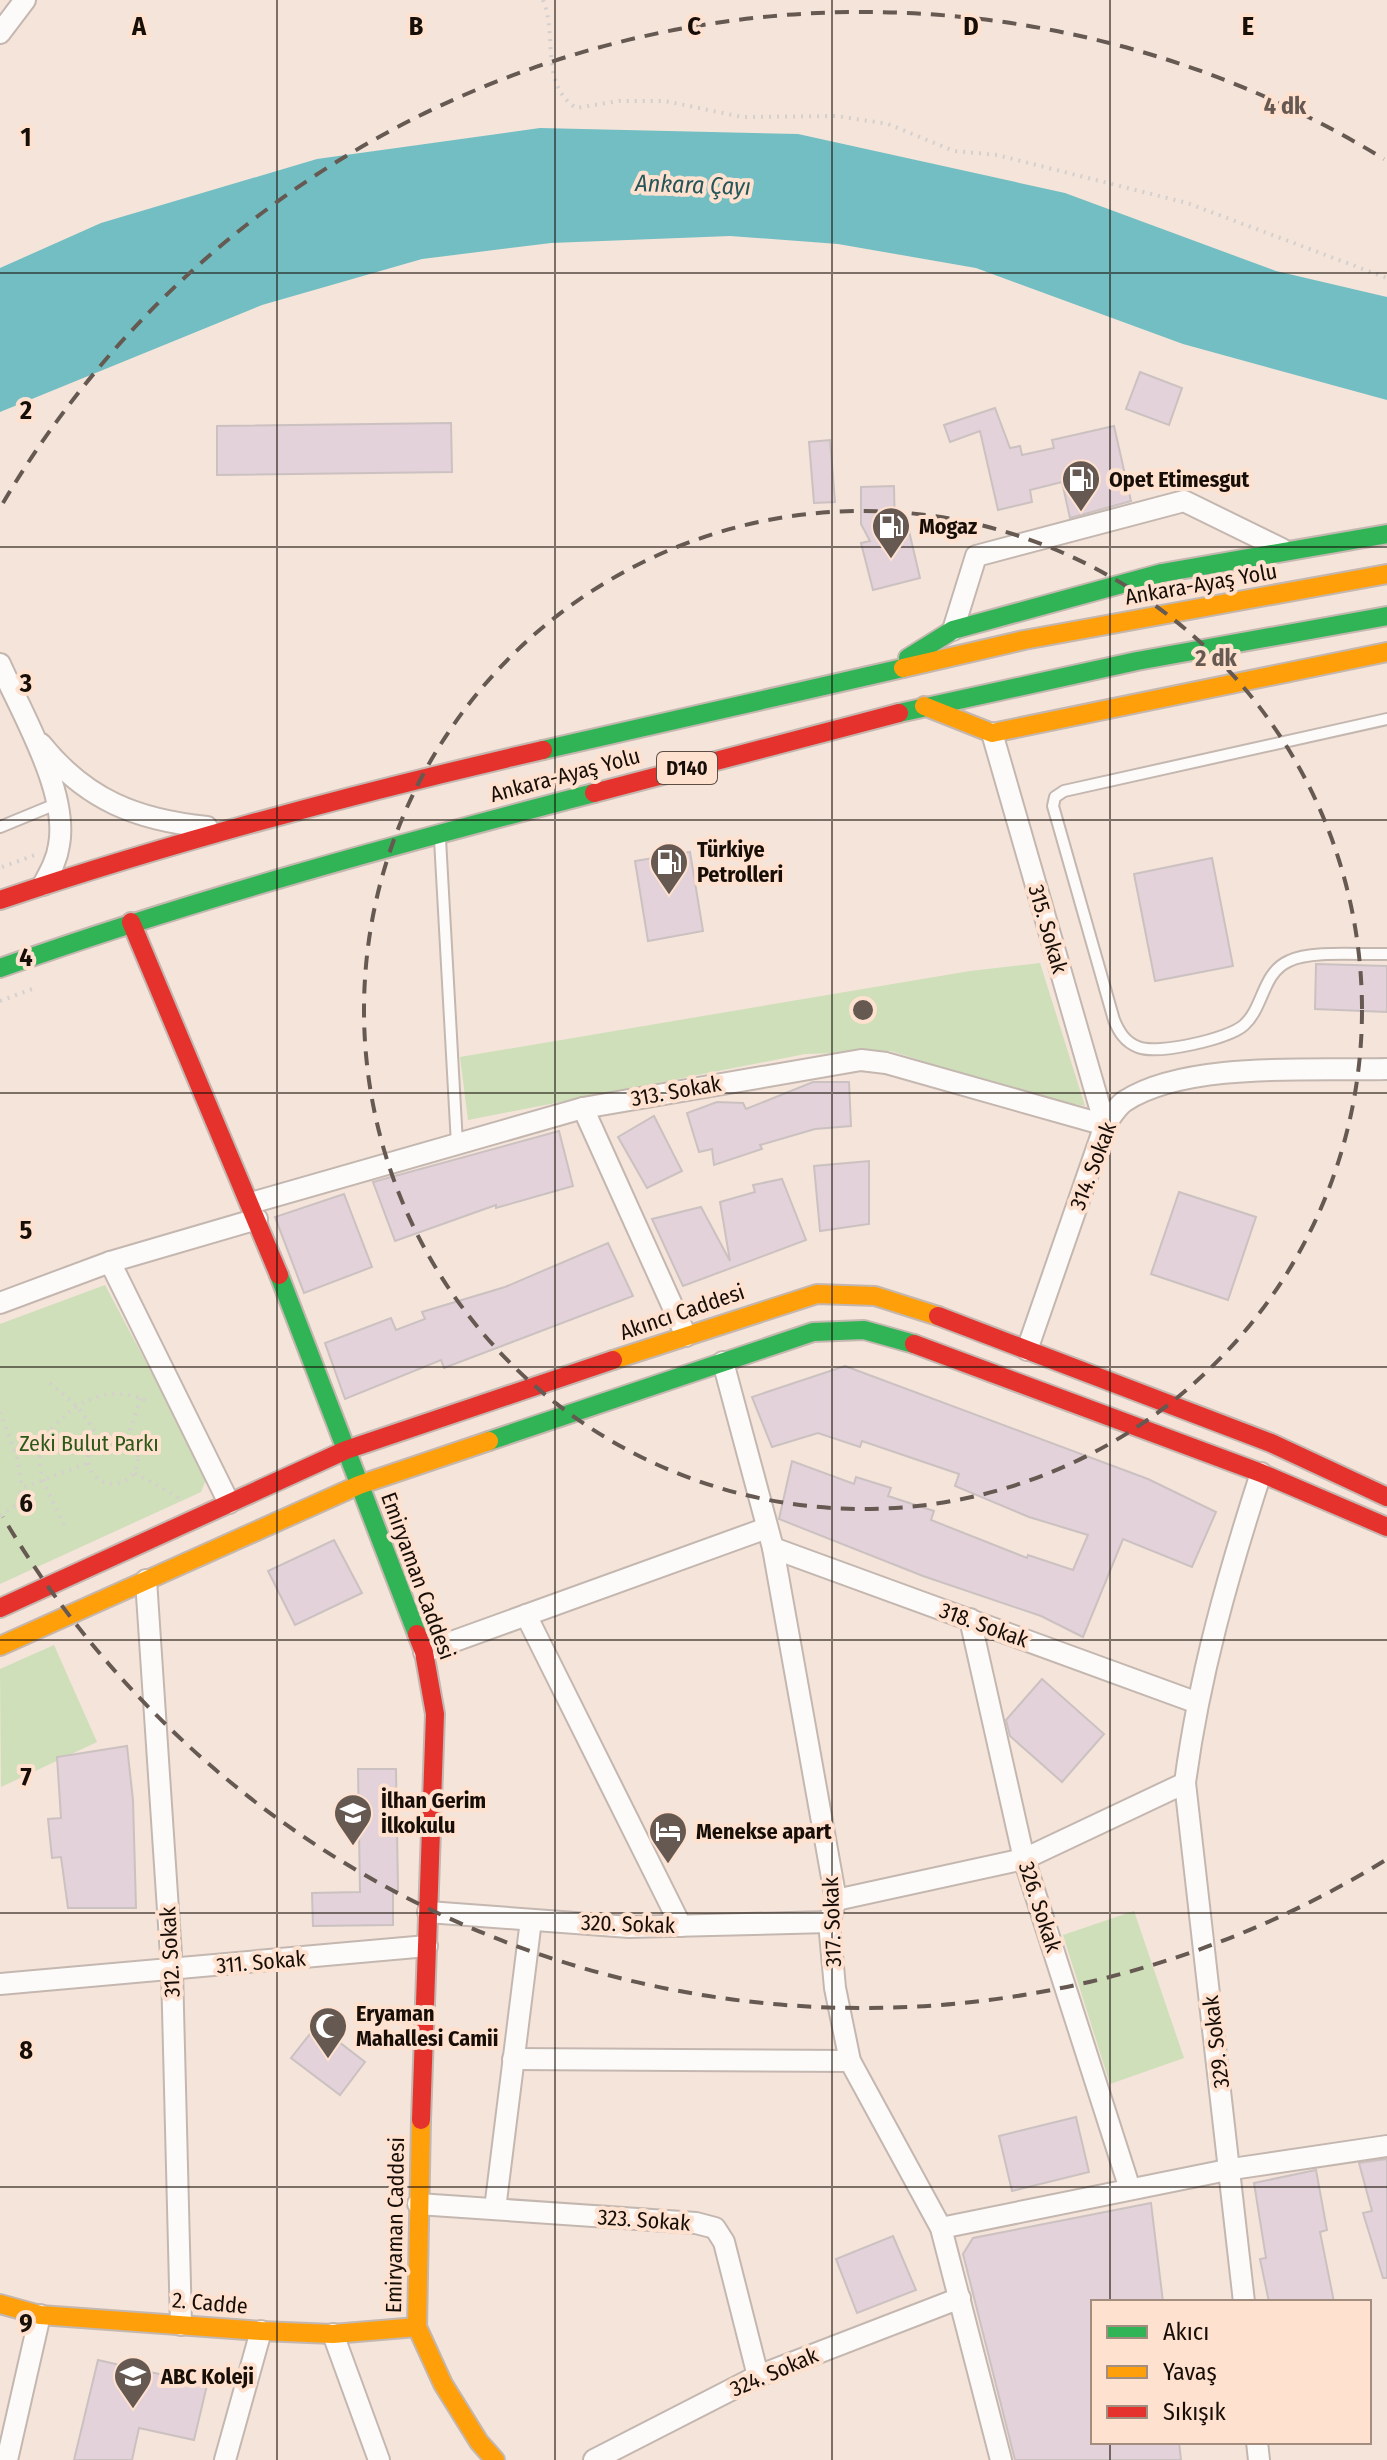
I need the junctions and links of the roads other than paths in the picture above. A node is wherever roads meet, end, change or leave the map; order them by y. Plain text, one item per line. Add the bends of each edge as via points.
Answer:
1 (25, 0) edge
2 (0, 33) edge
3 (1387, 534) edge
4 (1286, 551) junction
5 (1387, 574) edge
6 (1387, 616) edge
7 (953, 630) junction
8 (1387, 652) edge
9 (0, 664) edge
10 (880, 676) junction
11 (924, 706) junction
12 (1387, 719) edge
13 (29, 728) junction
14 (992, 733) junction
15 (56, 804) junction
16 (0, 827) edge
17 (227, 829) junction
18 (439, 833) junction
19 (42, 886) junction
20 (0, 900) edge
21 (131, 922) junction
22 (1387, 954) edge
23 (0, 968) edge
24 (1387, 1069) edge
25 (583, 1108) junction
26 (1105, 1125) junction
27 (457, 1144) junction
28 (254, 1211) junction
29 (110, 1262) junction
30 (0, 1303) edge
31 (686, 1336) junction
32 (1027, 1350) junction
33 (723, 1362) junction
34 (1271, 1443) junction
35 (346, 1450) junction
36 (1261, 1473) junction
37 (359, 1485) junction
38 (1387, 1497) edge
39 (229, 1503) junction
40 (1387, 1527) edge
41 (770, 1538) junction
42 (146, 1580) junction
43 (0, 1608) edge
44 (526, 1615) junction
45 (970, 1619) junction
46 (0, 1646) edge
47 (424, 1652) junction
48 (1195, 1702) junction
49 (1185, 1783) junction
50 (1024, 1859) junction
51 (836, 1900) junction
52 (428, 1912) junction
53 (531, 1920) junction
54 (829, 1922) junction
55 (681, 1926) junction
56 (427, 1946) junction
57 (172, 1970) junction
58 (0, 1984) edge
59 (513, 2059) junction
60 (850, 2061) junction
61 (1387, 2146) edge
62 (1232, 2169) junction
63 (1130, 2189) junction
64 (418, 2204) junction
65 (495, 2209) junction
66 (941, 2228) junction
67 (960, 2298) junction
68 (1244, 2300) edge
69 (0, 2304) edge
70 (40, 2315) junction
71 (181, 2325) junction
72 (417, 2327) junction
73 (261, 2331) junction
74 (333, 2334) junction
75 (758, 2376) junction
76 (7, 2460) edge
77 (225, 2460) edge
78 (379, 2460) edge
79 (495, 2460) edge
80 (594, 2460) edge
81 (1001, 2460) edge

1 - 2 street
3 - 4 main road
4 - 7 main road via 1162,573
4 - 7 street via 1184,501 976,556
5 - 10 main road, Ankara-Ayaş Yolu / D140 via 1024,640
6 - 11 main road, Ankara-Ayaş Yolu / D140
7 - 10 main road
8 - 14 main road
9 - 13 street
10 - 17 main road, Ankara-Ayaş Yolu / D140 via 358,792
11 - 14 main road
11 - 18 main road, Ankara-Ayaş Yolu / D140
12 - 22 lane via 1064,791 1053,806 1114,1020 1122,1036 1137,1046 1162,1048 1239,1030 1255,1014 1270,977 1289,960
13 - 15 street
13 - 17 street via 55,762 127,812 160,822
14 - 26 street, 315. Sokak
15 - 16 lane
15 - 19 street via 59,845
17 - 19 main road, Ankara-Ayaş Yolu / D140
18 - 21 main road, Ankara-Ayaş Yolu / D140
18 - 27 lane
19 - 20 main road, Ankara-Ayaş Yolu / D140
21 - 23 main road, Ankara-Ayaş Yolu / D140
21 - 28 main road, Emiryaman Caddesi
24 - 26 street, 314. Sokak via 1182,1079 1122,1102
25 - 26 street, 313. Sokak via 861,1060
25 - 27 street, 313. Sokak
25 - 31 street
26 - 32 street, 314. Sokak
27 - 28 street, 313. Sokak
28 - 29 street, 313. Sokak
28 - 35 main road, Emiryaman Caddesi
29 - 30 street, 313. Sokak
29 - 39 street
31 - 32 main road, Akıncı Caddesi via 805,1296 851,1291 899,1301
31 - 35 main road, Akıncı Caddesi
32 - 34 main road, Akıncı Caddesi
33 - 36 main road via 824,1329 875,1331
33 - 37 main road
33 - 41 street, 317. Sokak
34 - 36 main road
34 - 38 main road, Akıncı Caddesi
35 - 37 main road, Emiryaman Caddesi
35 - 39 main road, Akıncı Caddesi
36 - 40 main road
36 - 48 street, 329. Sokak
37 - 42 main road
37 - 47 main road, Emiryaman Caddesi
39 - 43 main road, Akıncı Caddesi
41 - 44 street
41 - 45 street, 318. Sokak
41 - 51 street, 317. Sokak
42 - 46 main road
42 - 57 street, 312. Sokak
44 - 47 street
44 - 55 street
45 - 48 street, 318. Sokak
45 - 50 street, 326. Sokak
47 - 52 main road, Emiryaman Caddesi via 435,1714
48 - 49 street, 329. Sokak
49 - 50 street
49 - 62 street, 329. Sokak
50 - 51 street
50 - 63 street, 326. Sokak
51 - 54 street, 317. Sokak
52 - 53 street, 320. Sokak
52 - 56 main road, Emiryaman Caddesi
53 - 55 street, 320. Sokak
53 - 59 street
54 - 55 street, 320. Sokak
54 - 60 street, 317. Sokak
56 - 57 street, 311. Sokak
56 - 64 main road, Emiryaman Caddesi
57 - 58 street, 311. Sokak
57 - 71 street, 312. Sokak
59 - 60 street
59 - 65 street
60 - 66 street, 317. Sokak
61 - 62 street
62 - 63 street
62 - 68 street, 329. Sokak
63 - 66 street
64 - 65 street, 323. Sokak
64 - 72 main road, Emiryaman Caddesi
65 - 75 street, 323. Sokak via 715,2228 724,2242
66 - 67 street, 317. Sokak
67 - 75 street, 324. Sokak
67 - 81 street, 317. Sokak
69 - 70 main road, 2. Cadde
70 - 71 main road, 2. Cadde
70 - 76 street
71 - 73 main road, 2. Cadde
72 - 74 main road, 2. Cadde
72 - 79 main road, Emiryaman Caddesi via 443,2384
73 - 74 main road, 2. Cadde
73 - 77 street
74 - 78 street
75 - 80 street, 324. Sokak

